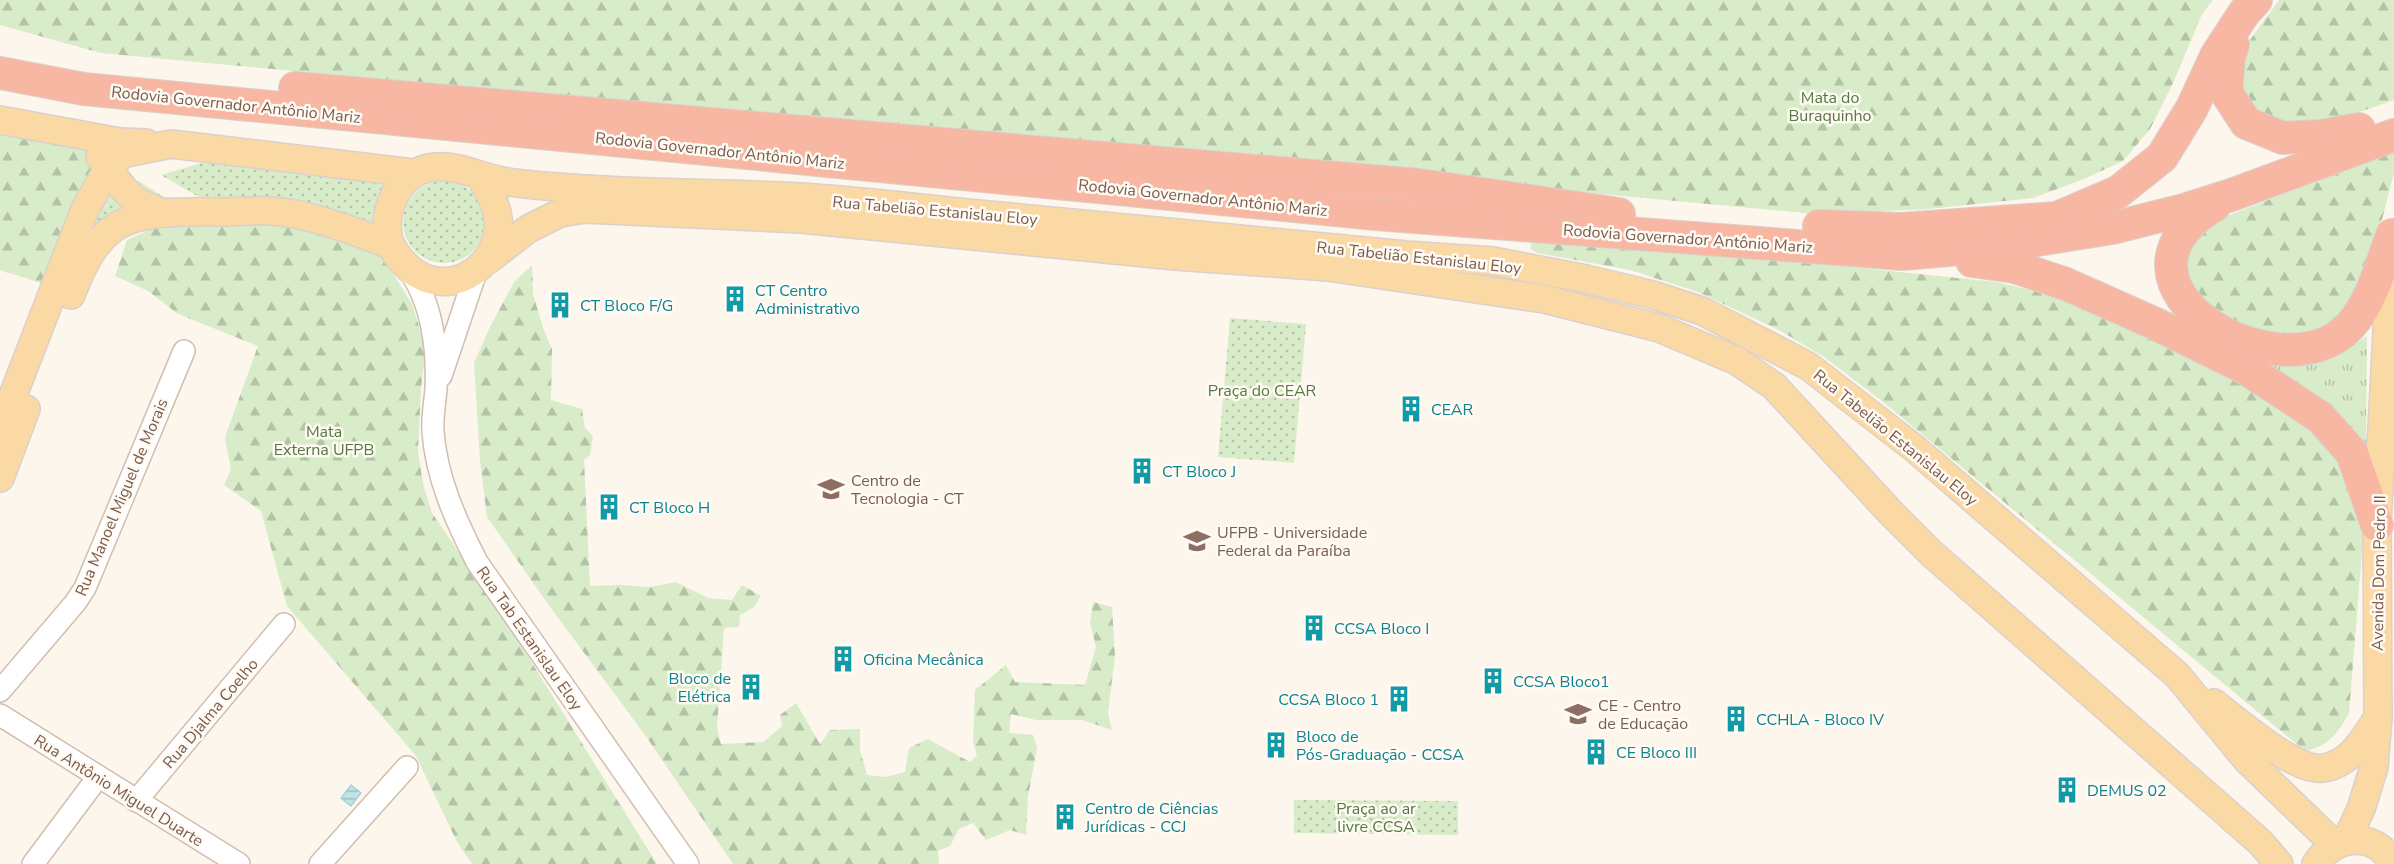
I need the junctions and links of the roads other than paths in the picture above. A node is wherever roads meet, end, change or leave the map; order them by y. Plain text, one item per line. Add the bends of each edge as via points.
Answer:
1 (2250, 7) edge
2 (0, 51) edge
3 (0, 73) edge
4 (0, 120) edge
5 (2380, 129) edge
6 (71, 134) junction
7 (171, 144) junction
8 (108, 169) junction
9 (413, 172) junction
10 (480, 177) junction
11 (2234, 194) junction
12 (166, 213) junction
13 (2057, 218) junction
14 (2393, 231) edge
15 (397, 254) junction
16 (1903, 254) junction
17 (480, 267) junction
18 (184, 351) dead end
19 (436, 388) junction
20 (0, 429) edge
21 (0, 478) edge
22 (2378, 525) junction
23 (284, 624) dead end
24 (2177, 675) junction
25 (0, 691) edge
26 (0, 715) edge
27 (2378, 718) junction
28 (407, 766) dead end
29 (98, 777) junction
30 (136, 801) junction
31 (2340, 843) junction
32 (230, 862) edge
33 (33, 864) edge
34 (320, 864) edge
35 (688, 864) edge
36 (2279, 864) edge
37 (2316, 864) edge
38 (2393, 864) edge

1 - 5 highway via 2229,56 2226,92 2246,123 2283,138
1 - 13 highway via 2216,56 2192,108 2162,157 2118,192
2 - 13 highway, Rodovia Governador Antônio Mariz via 70,65 194,79 1419,185 1625,214 1901,229
3 - 16 highway, Rodovia Governador Antônio Mariz via 84,89 1352,212
4 - 6 main road
5 - 11 highway, Rodovia Governador Antônio Mariz
5 - 13 highway, Rodovia Governador Antônio Mariz via 2168,196
6 - 7 main road via 120,142
6 - 8 main road via 90,146
7 - 8 main road via 122,154
7 - 9 main road
8 - 12 main road via 126,195
8 - 20 main road via 86,209
9 - 10 main road via 431,166 447,167
9 - 15 main road via 391,205 388,230
10 - 17 main road via 495,203 499,220 497,238
10 - 24 main road, Rua Tabelião Estanislau Eloy via 588,189 803,197 1493,261 1653,294 1702,311 1808,366 1914,447
11 - 14 highway via 2193,221 2180,237 2172,269 2175,286 2192,311 2222,332 2249,344 2302,349 2336,338 2360,313
11 - 16 highway, Rodovia Governador Antônio Mariz via 2112,228 2006,245
12 - 15 main road via 273,211 317,220
12 - 21 main road via 121,224 93,250 80,271
14 - 22 main road, Avenida Dom Pedro II
15 - 17 main road via 417,274 432,280 462,280
15 - 19 street, Rua Tab Estanislau Eloy via 419,282 436,351
16 - 22 highway via 2015,267 2066,284 2245,368 2320,417 2352,453
17 - 19 street, Rua Tab Estanislau Eloy
17 - 36 main road, Rua Tabelião Estanislau Eloy via 528,229 560,213 585,209 801,219 1328,267 1545,299 1659,328 1737,361 1774,386 1931,553 2261,843
18 - 25 street, Rua Manoel Miguel de Morais via 85,588
19 - 35 street, Rua Tab Estanislau Eloy via 433,430 441,473 455,520 477,562
22 - 27 main road, Avenida Dom Pedro II
23 - 30 street, Rua Djalma Coelho
24 - 27 main road via 2279,753 2316,769 2342,761 2356,750
24 - 31 main road, Rua Tabelião Estanislau Eloy via 2247,760
26 - 29 street, Rua Antônio Miguel Duarte
27 - 31 main road, Avenida Dom Pedro II via 2369,789
28 - 34 street
29 - 30 street, Rua Antônio Miguel Duarte
29 - 33 street
30 - 32 street, Rua Antônio Miguel Duarte
31 - 37 main road via 2322,854
31 - 38 main road via 2362,840 2376,845

